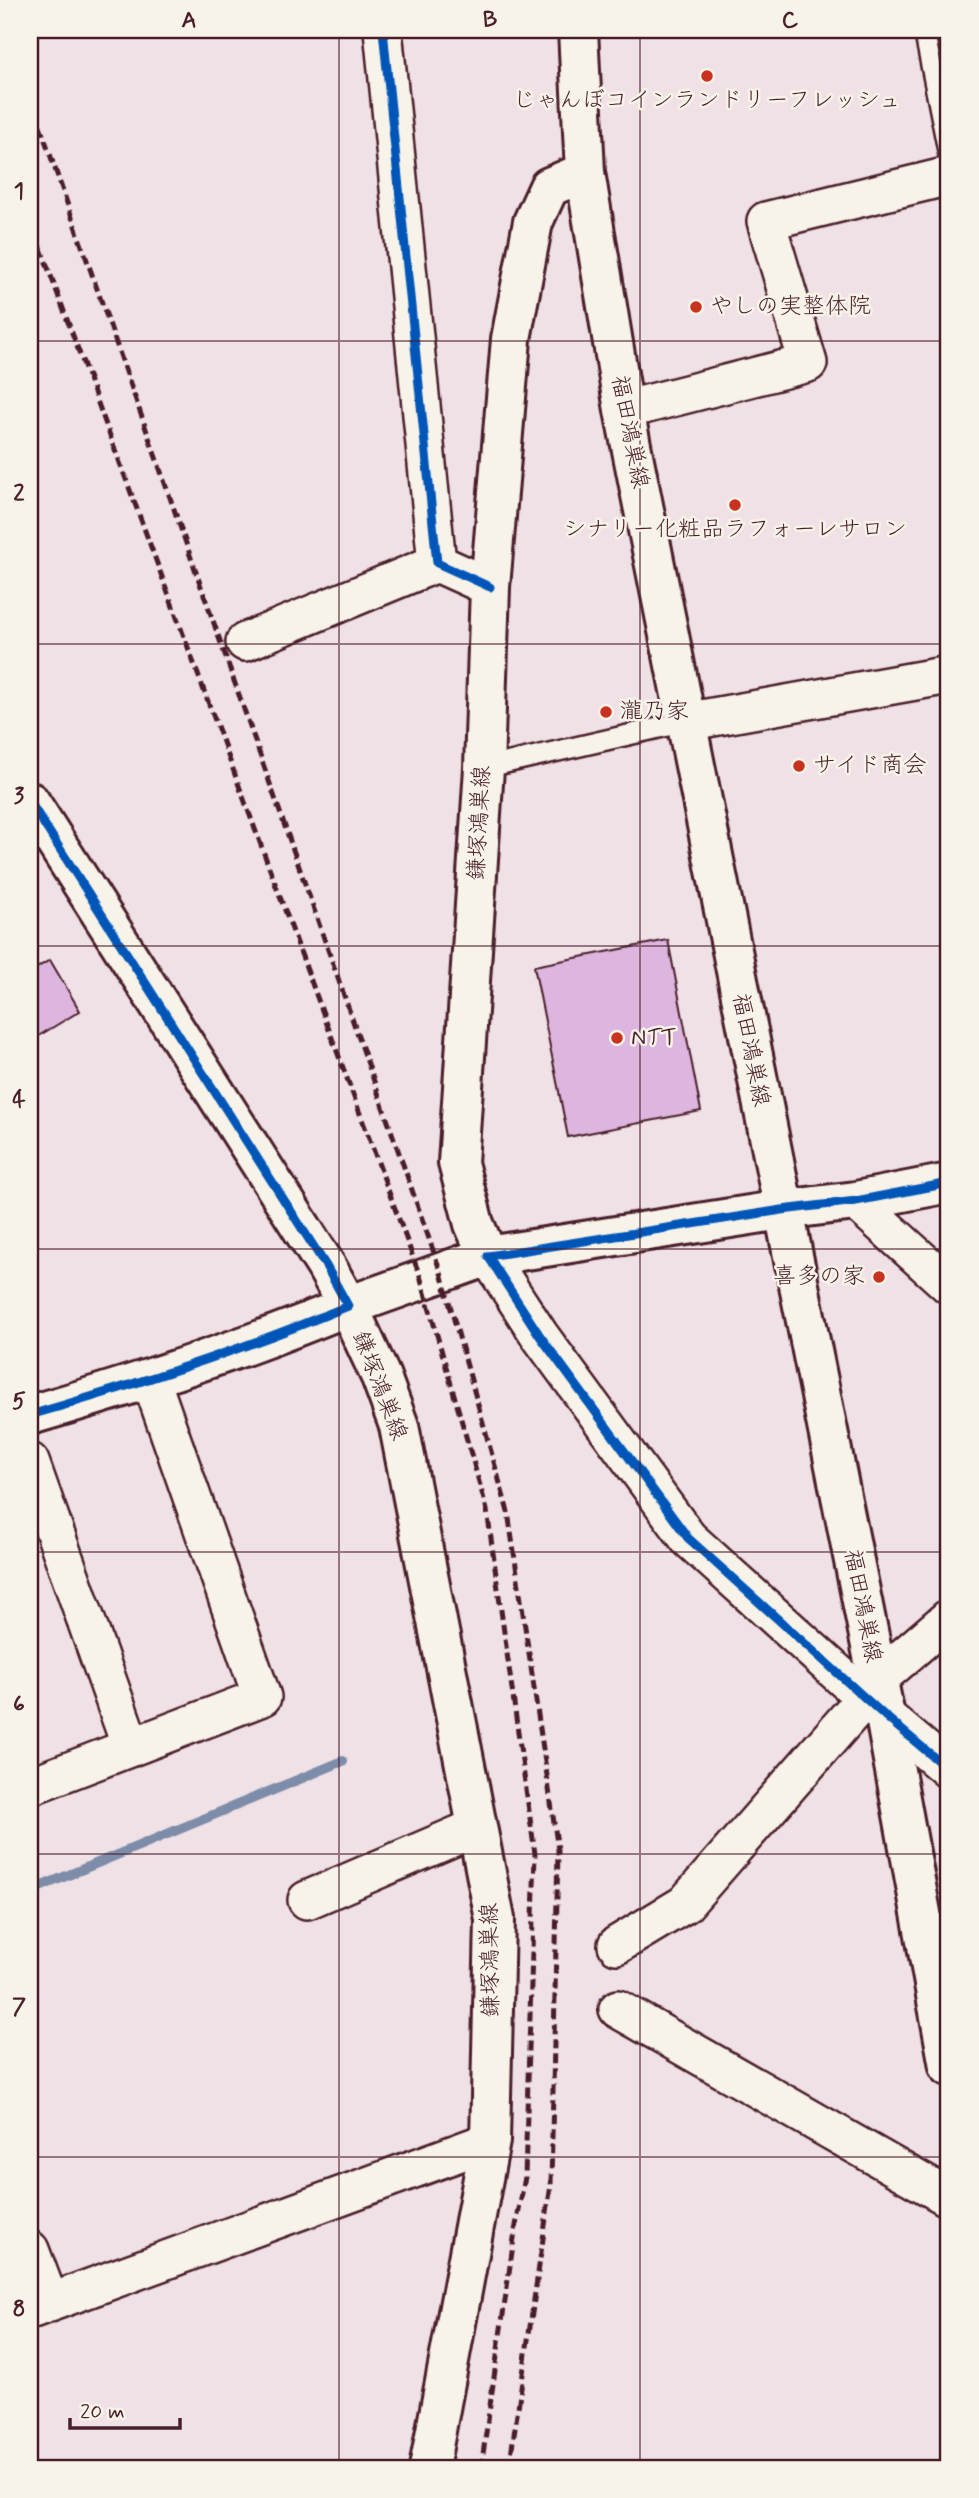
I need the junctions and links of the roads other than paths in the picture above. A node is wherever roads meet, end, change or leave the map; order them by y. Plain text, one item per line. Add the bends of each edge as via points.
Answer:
1 (383, 30) edge
2 (578, 30) edge
3 (924, 30) edge
4 (949, 156) edge
5 (585, 172) junction
6 (949, 176) edge
7 (624, 410) junction
8 (437, 563) junction
9 (490, 587) junction
10 (245, 642) dead end
11 (949, 674) edge
12 (685, 722) junction
13 (484, 768) junction
14 (30, 802) edge
15 (949, 1183) edge
16 (856, 1201) junction
17 (782, 1210) junction
18 (488, 1256) junction
19 (949, 1285) edge
20 (348, 1306) junction
21 (151, 1380) junction
22 (30, 1415) edge
23 (30, 1462) edge
24 (949, 1618) edge
25 (876, 1698) junction
26 (131, 1747) junction
27 (949, 1770) edge
28 (30, 1786) edge
29 (477, 1827) junction
30 (307, 1900) dead end
31 (617, 1945) dead end
32 (618, 2009) dead end
33 (949, 2066) edge
34 (490, 2141) junction
35 (949, 2198) edge
36 (30, 2250) edge
37 (40, 2306) edge
38 (429, 2468) edge

1 - 8 street
2 - 5 main road, 福田鴻巣線
3 - 4 lane
5 - 7 main road, 福田鴻巣線
5 - 9 main road, 鎌塚鴻巣線 via 549,187 533,222 511,340
6 - 7 street via 766,221 808,363
7 - 12 main road, 福田鴻巣線
8 - 9 street
8 - 10 street
9 - 13 main road, 鎌塚鴻巣線
11 - 12 street
12 - 13 lane
12 - 17 main road, 福田鴻巣線
13 - 18 main road, 鎌塚鴻巣線 via 458,1163
14 - 20 main road
15 - 16 main road
16 - 17 main road
16 - 19 street
17 - 18 main road
17 - 25 main road, 福田鴻巣線
18 - 20 main road, 鎌塚鴻巣線
18 - 25 street via 540,1336 688,1538
20 - 21 main road
20 - 29 main road, 鎌塚鴻巣線 via 399,1426
21 - 22 main road
21 - 26 street via 262,1697
23 - 26 street
24 - 25 street
25 - 27 street
25 - 31 street via 685,1904
25 - 33 main road, 福田鴻巣線
26 - 28 street
29 - 30 street
29 - 34 main road, 鎌塚鴻巣線 via 495,1919
32 - 35 street
34 - 37 street
34 - 38 main road, 鎌塚鴻巣線
36 - 37 street

